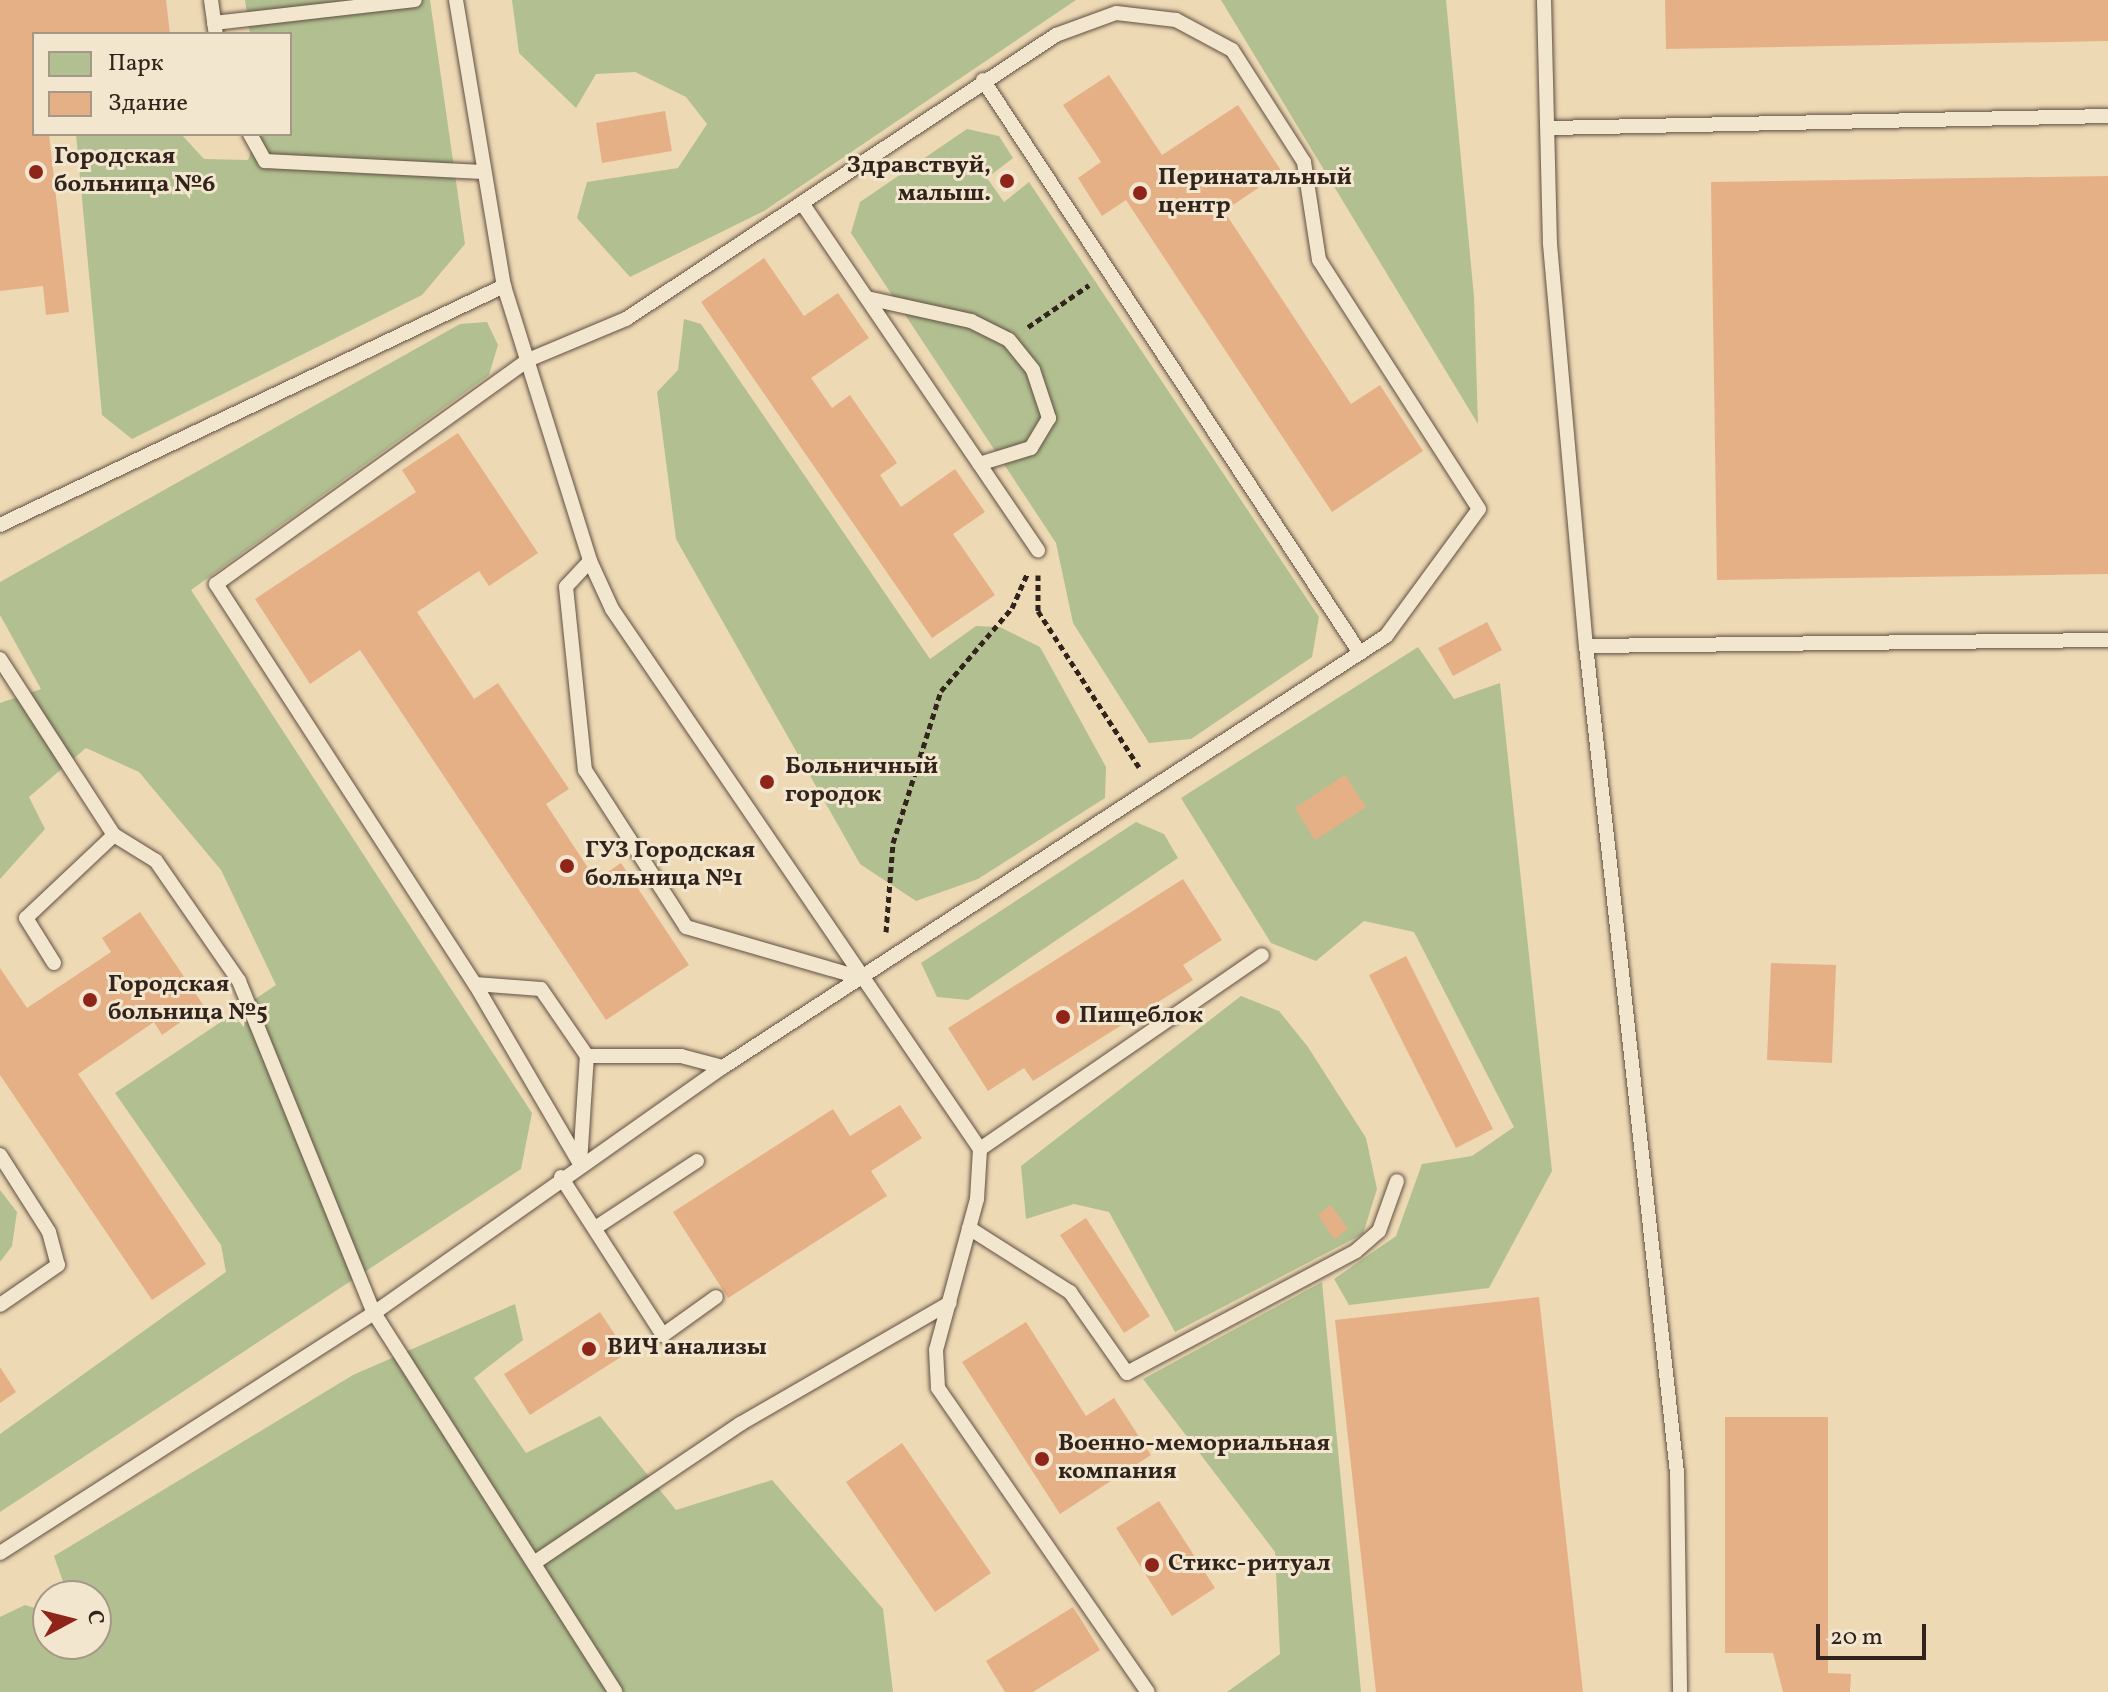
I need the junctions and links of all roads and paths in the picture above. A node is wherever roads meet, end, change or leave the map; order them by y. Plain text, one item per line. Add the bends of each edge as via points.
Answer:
1 (211, 0) edge
2 (415, 0) edge
3 (456, 0) edge
4 (1544, 0) edge
5 (215, 28) edge
6 (983, 80) junction
7 (2108, 116) edge
8 (1550, 128) junction
9 (251, 136) edge
10 (483, 172) junction
11 (802, 203) junction
12 (1110, 271) junction
13 (504, 286) junction
14 (867, 298) junction
15 (1009, 340) junction
16 (528, 360) junction
17 (979, 464) junction
18 (0, 525) edge
19 (1038, 550) junction
20 (590, 561) junction
21 (2108, 640) edge
22 (1586, 646) junction
23 (1360, 653) junction
24 (0, 659) edge
25 (1152, 787) junction
26 (114, 835) junction
27 (1262, 955) dead end
28 (891, 962) junction
29 (54, 963) dead end
30 (865, 979) junction
31 (475, 984) junction
32 (587, 1056) junction
33 (723, 1067) junction
34 (980, 1149) junction
35 (0, 1155) edge
36 (697, 1161) dead end
37 (580, 1164) junction
38 (561, 1177) junction
39 (1397, 1181) dead end
40 (595, 1228) junction
41 (969, 1228) junction
42 (716, 1297) dead end
43 (950, 1303) junction
44 (0, 1305) edge
45 (374, 1313) junction
46 (0, 1553) edge
47 (534, 1563) junction
48 (615, 1692) edge
49 (1148, 1692) edge
50 (1680, 1692) edge

1 - 5 lane
2 - 5 lane
3 - 10 lane
4 - 8 lane
6 - 11 lane
6 - 12 lane
6 - 23 lane via 1056,35 1116,13 1176,20 1232,50 1304,162 1319,260 1479,509 1386,636
7 - 8 lane
8 - 22 lane via 1550,244
9 - 10 lane via 265,161
10 - 13 lane
11 - 14 lane
11 - 16 lane via 626,319
12 - 15 path
12 - 23 lane
13 - 16 lane
13 - 18 lane
14 - 15 lane via 971,321
14 - 17 lane
15 - 17 lane via 1045,392 1049,418 1031,448
16 - 20 lane
16 - 31 lane via 216,584
17 - 19 lane
19 - 25 path via 1038,611
19 - 28 path via 1012,608 941,691 893,843 882,912
20 - 30 lane via 612,609
20 - 30 lane via 566,587 585,770 686,927
21 - 22 lane
22 - 50 lane via 1677,1473
23 - 25 lane
24 - 26 lane
25 - 28 lane
26 - 29 lane via 26,918
26 - 45 lane via 156,861 239,981
27 - 34 lane
28 - 30 lane
30 - 33 lane
30 - 34 lane
31 - 32 lane via 541,989
31 - 37 lane
32 - 33 lane via 681,1056
32 - 37 lane
33 - 37 lane
34 - 41 lane
35 - 44 lane via 49,1232 58,1265
36 - 40 lane
37 - 38 lane
38 - 40 lane
38 - 45 lane
39 - 41 lane via 1379,1231 1356,1251 1127,1373 1070,1292
40 - 42 lane via 663,1335
41 - 43 lane
43 - 47 lane via 740,1424
43 - 49 lane via 936,1350 938,1388
45 - 46 lane
45 - 47 lane
47 - 48 lane

